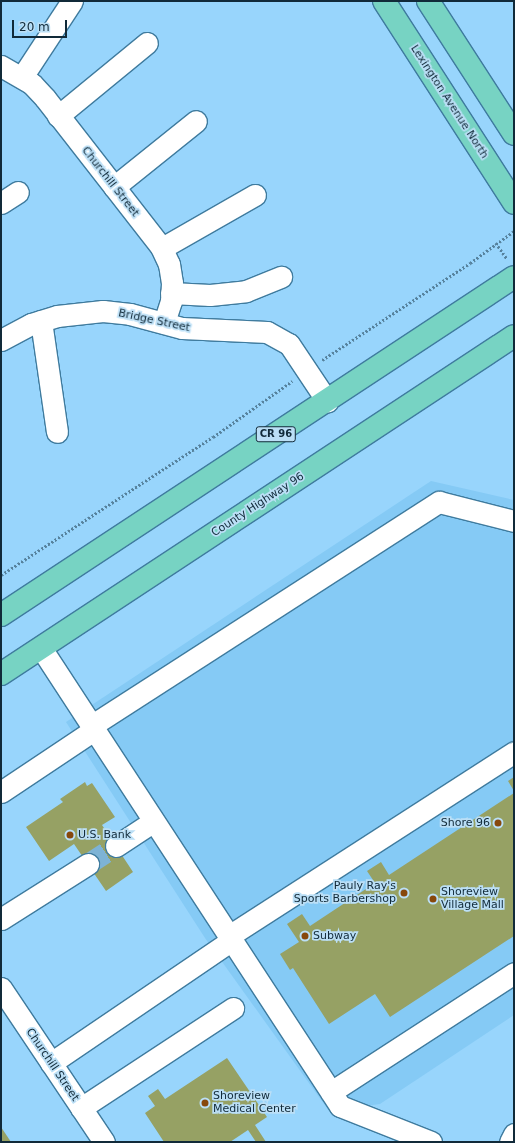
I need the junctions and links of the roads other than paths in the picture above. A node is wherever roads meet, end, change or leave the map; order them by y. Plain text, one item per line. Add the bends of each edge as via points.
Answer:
1 (72, 1) edge
2 (384, 1) edge
3 (428, 1) edge
4 (147, 43) dead end
5 (1, 66) edge
6 (22, 77) junction
7 (58, 116) junction
8 (196, 121) dead end
9 (514, 134) edge
10 (114, 187) junction
11 (255, 195) dead end
12 (514, 203) edge
13 (162, 248) junction
14 (512, 270) edge
15 (281, 277) dead end
16 (171, 293) junction
17 (41, 321) junction
18 (164, 323) junction
19 (514, 336) edge
20 (1, 340) edge
21 (327, 401) junction
22 (57, 432) dead end
23 (514, 521) edge
24 (1, 614) edge
25 (41, 648) junction
26 (1, 674) edge
27 (93, 728) junction
28 (514, 752) edge
29 (1, 792) edge
30 (154, 821) junction
31 (116, 846) tunnel mouth
32 (88, 864) tunnel mouth
33 (1, 919) edge
34 (230, 938) junction
35 (514, 973) edge
36 (4, 998) edge
37 (233, 1008) dead end
38 (51, 1063) junction
39 (331, 1092) junction
40 (81, 1108) junction
41 (514, 1134) edge
42 (104, 1142) edge
43 (431, 1142) edge
44 (510, 1142) edge

1 - 6 street
2 - 12 main road, Lexington Avenue North
3 - 9 main road
4 - 7 street
5 - 6 street, Churchill Street
6 - 7 street, Churchill Street via 45,98
7 - 10 street, Churchill Street
8 - 10 street
10 - 13 street, Churchill Street
11 - 13 street
13 - 16 street, Churchill Street via 169,264
14 - 21 main road, CR 96
15 - 16 street via 246,291 210,295
16 - 18 street, Churchill Street
17 - 18 street, Bridge Street via 64,315 103,311 130,314
17 - 20 street, Bridge Street
17 - 22 street
18 - 21 street, Bridge Street via 182,328 221,332 267,332 280,338 289,344
19 - 25 main road, County Highway 96
21 - 24 main road, CR 96
23 - 27 street via 439,502
25 - 26 main road, County Highway 96
25 - 27 street
27 - 29 street
27 - 30 street
28 - 34 street
30 - 31 street
30 - 34 street
32 - 33 street
34 - 38 street
34 - 39 street
35 - 39 street
36 - 38 street, Churchill Street
37 - 40 street
38 - 40 street, Churchill Street
39 - 43 street via 340,1106
40 - 42 street, Churchill Street
41 - 44 street

